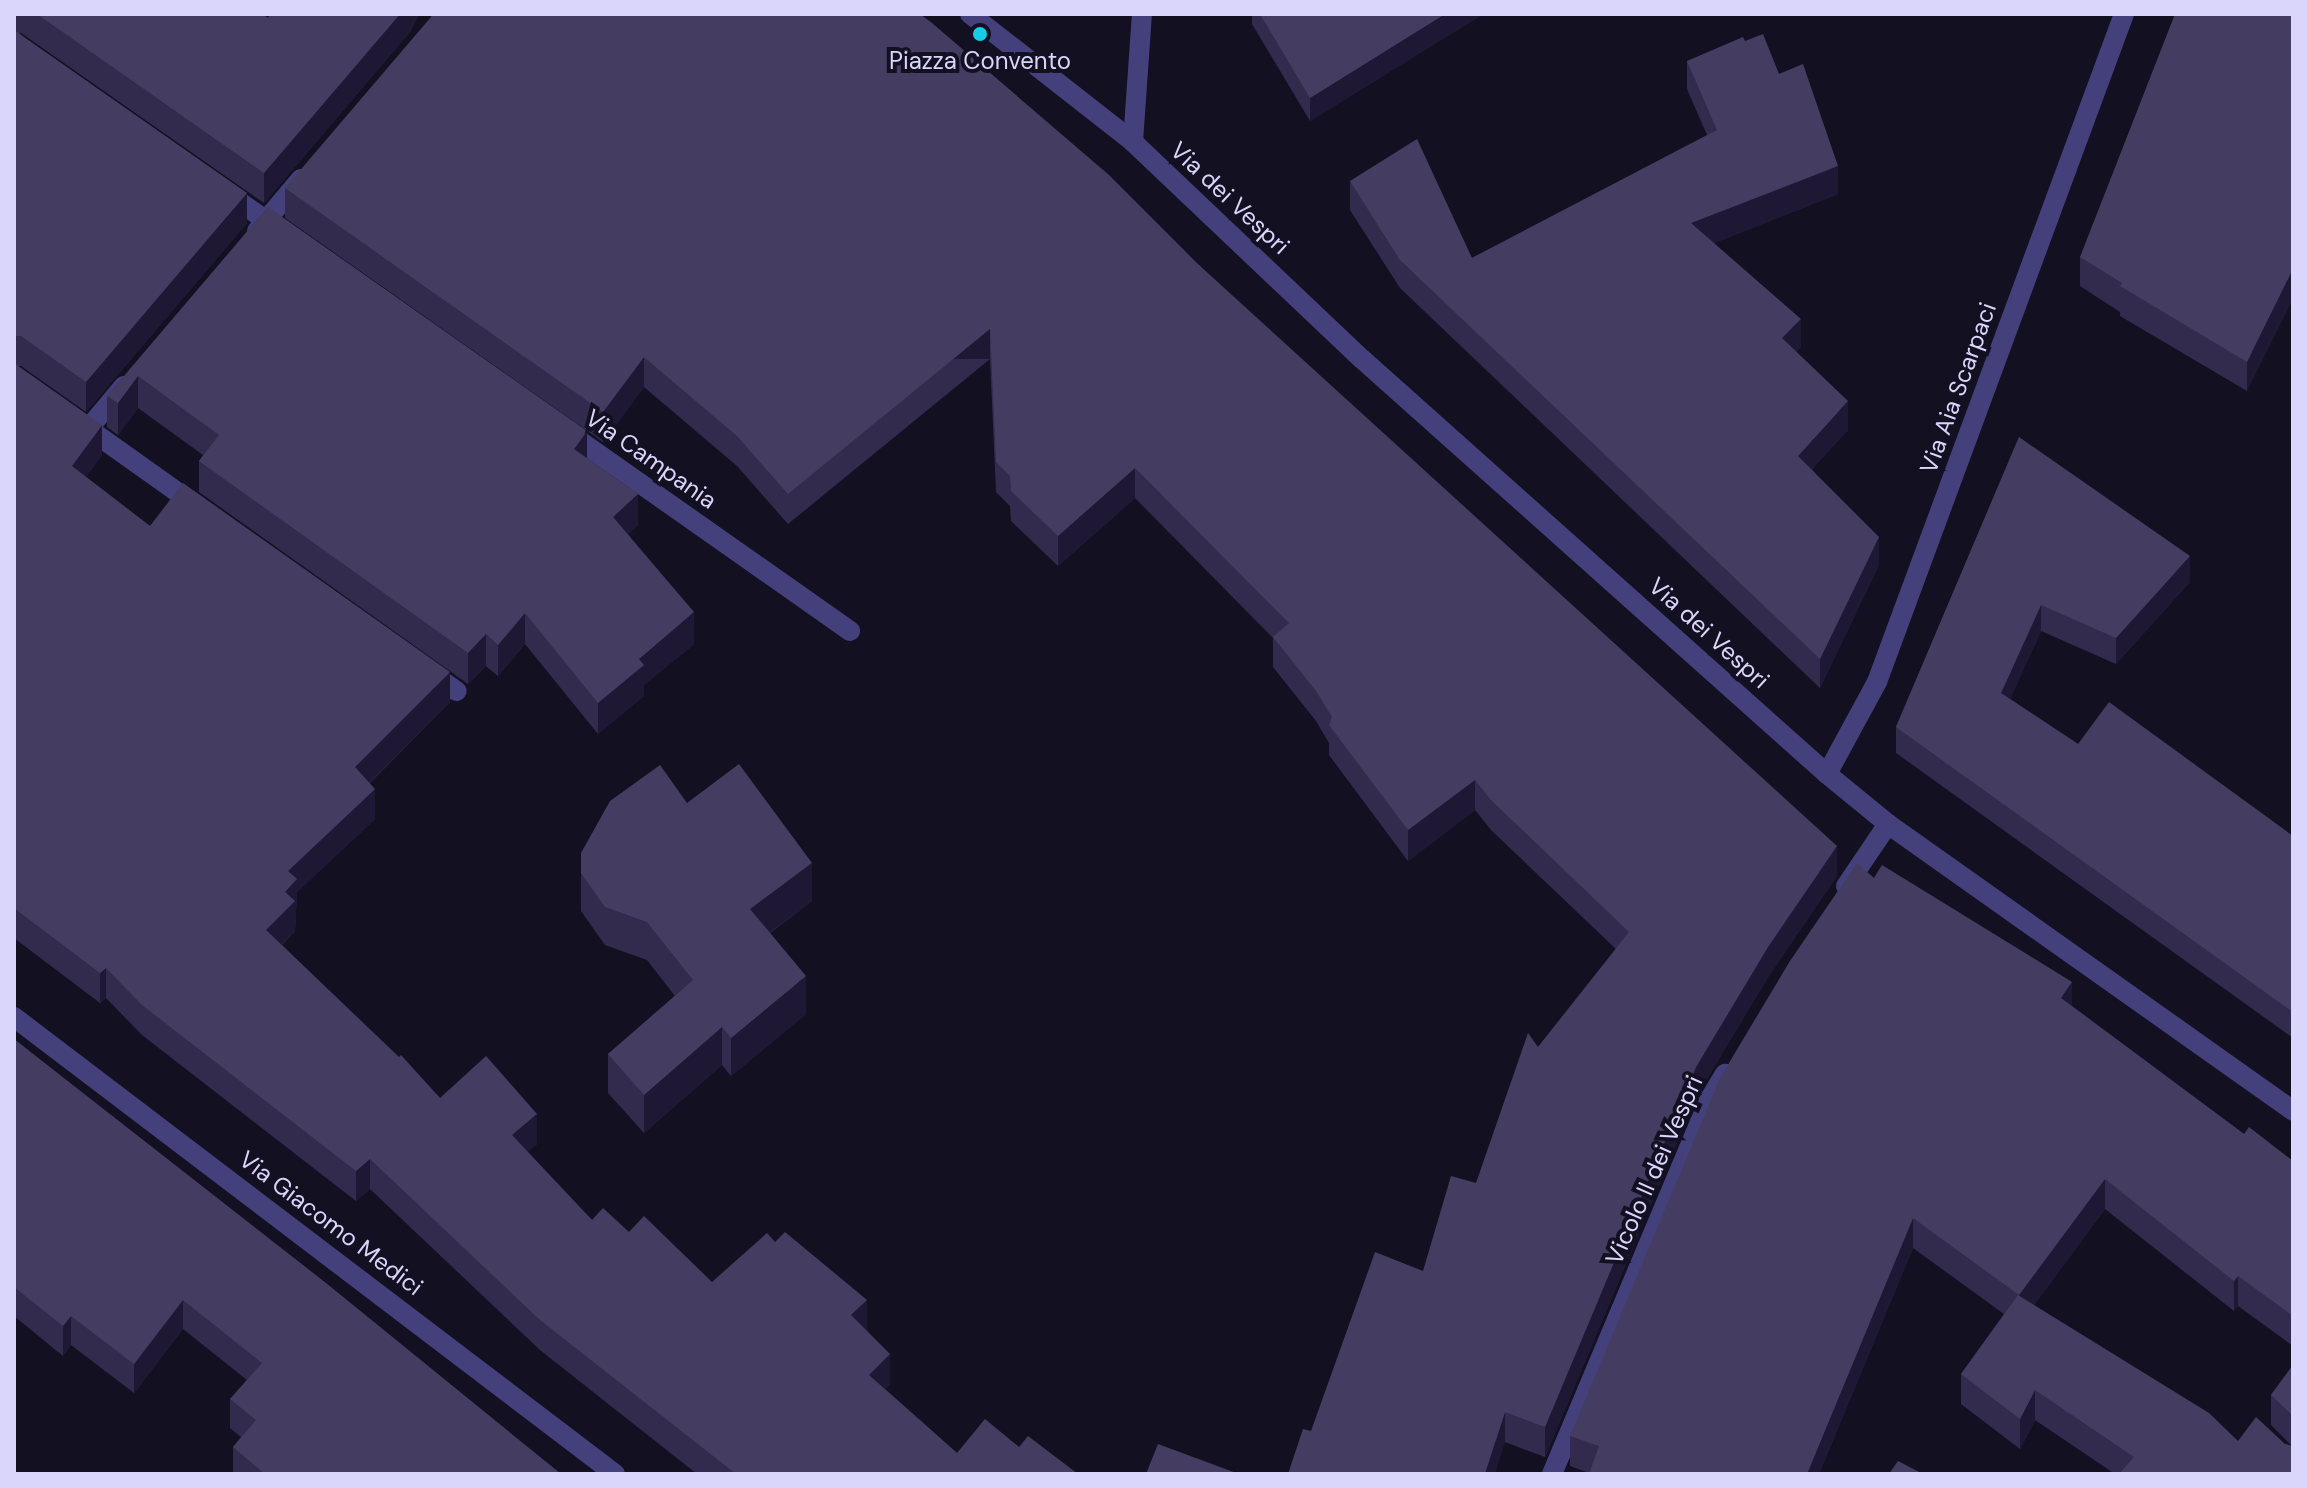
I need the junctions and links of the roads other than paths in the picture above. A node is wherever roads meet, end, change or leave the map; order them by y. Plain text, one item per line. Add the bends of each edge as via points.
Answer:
1 (970, 14) edge
2 (1142, 14) edge
3 (2124, 14) edge
4 (1133, 142) junction
5 (317, 160) edge
6 (215, 185) edge
7 (265, 220) junction
8 (245, 244) edge
9 (304, 248) edge
10 (137, 371) edge
11 (63, 411) edge
12 (551, 421) edge
13 (88, 429) junction
14 (215, 519) edge
15 (850, 631) dead end
16 (406, 655) edge
17 (457, 691) dead end
18 (1827, 774) junction
19 (1888, 824) junction
20 (1838, 898) edge
21 (14, 1017) edge
22 (1740, 1050) edge
23 (2293, 1111) edge
24 (615, 1474) edge
25 (1552, 1474) edge

1 - 4 street
2 - 4 street
3 - 18 street, Via Aia Scarpaci via 1877,682
4 - 18 street, Via dei Vespri via 1362,359
5 - 7 street
6 - 7 street
7 - 8 street
7 - 9 street
10 - 13 street
11 - 13 street
12 - 15 street, Via Campania
13 - 14 street
16 - 17 street
18 - 19 street, Via dei Vespri
19 - 20 street
19 - 23 street, Via dei Vespri
21 - 24 street, Via Giacomo Medici
22 - 25 street, Vicolo II dei Vespri via 1708,1102

